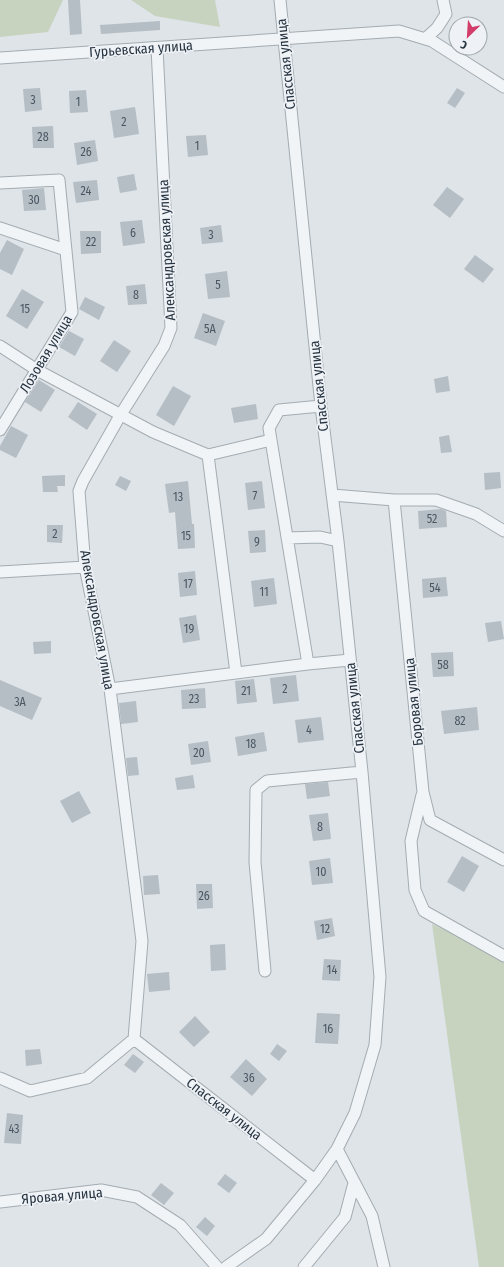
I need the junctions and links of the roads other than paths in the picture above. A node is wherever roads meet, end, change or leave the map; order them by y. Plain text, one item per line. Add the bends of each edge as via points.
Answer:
1 (280, 0) edge
2 (443, 0) edge
3 (425, 38) junction
4 (283, 40) junction
5 (157, 48) junction
6 (0, 58) edge
7 (504, 87) edge
8 (0, 183) edge
9 (0, 228) edge
10 (66, 250) junction
11 (0, 346) edge
12 (37, 370) junction
13 (321, 406) junction
14 (121, 414) junction
15 (0, 430) edge
16 (271, 440) junction
17 (208, 455) junction
18 (332, 495) junction
19 (394, 500) junction
20 (504, 531) edge
21 (287, 538) junction
22 (338, 541) junction
23 (85, 566) junction
24 (0, 572) edge
25 (350, 660) junction
26 (308, 664) junction
27 (236, 673) junction
28 (110, 689) junction
29 (362, 772) junction
30 (423, 792) junction
31 (504, 860) edge
32 (504, 956) edge
33 (265, 971) dead end
34 (134, 1039) junction
35 (0, 1078) edge
36 (337, 1149) junction
37 (314, 1180) junction
38 (354, 1183) junction
39 (0, 1202) edge
40 (217, 1267) edge
41 (226, 1267) edge
42 (304, 1267) edge
43 (384, 1267) edge

1 - 4 street, Спасская улица
2 - 3 street via 446,14 437,28
3 - 4 street, Гурьевская улица via 399,31
3 - 7 street, Гурьевская улица
4 - 5 street, Гурьевская улица
4 - 13 street, Спасская улица
5 - 6 street, Гурьевская улица
5 - 14 street, Александровская улица via 171,328 164,346
8 - 10 street, Лозовая улица via 59,180
9 - 10 street
10 - 12 street, Лозовая улица via 72,312
11 - 12 street
12 - 14 street
12 - 15 street, Лозовая улица
13 - 16 street via 279,410 269,428
13 - 18 street, Спасская улица
14 - 17 street via 153,432
14 - 23 street, Александровская улица via 82,481 79,491
16 - 17 street
16 - 21 street
17 - 27 street
18 - 19 street
18 - 22 street, Спасская улица
19 - 20 street via 436,500 476,514
19 - 30 street, Боровая улица
21 - 22 street via 320,537
21 - 26 street
22 - 25 street, Спасская улица
23 - 24 street
23 - 28 street, Александровская улица
25 - 26 street
25 - 29 street, Спасская улица
26 - 27 street
27 - 28 street
28 - 34 street, Александровская улица via 142,941
29 - 33 street, Спасская улица via 267,781 256,790 255,862
29 - 36 street, Спасская улица via 380,977 375,1045 355,1113
30 - 31 street, Боровая улица via 430,820
30 - 32 street via 411,841 415,890 424,911
34 - 35 street via 87,1078 30,1091
34 - 37 street, Спасская улица
36 - 37 street, Спасская улица
36 - 38 street
37 - 41 street, Спасская улица via 266,1239
38 - 42 street via 345,1217
38 - 43 street via 372,1216
39 - 40 street, Яровая улица via 101,1190 137,1197 180,1225

